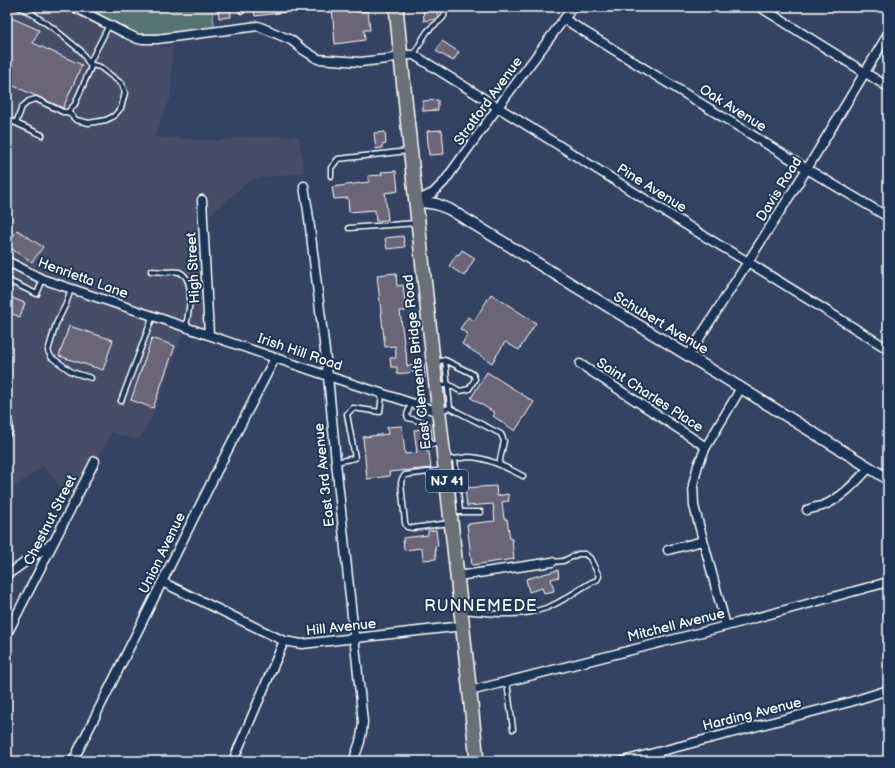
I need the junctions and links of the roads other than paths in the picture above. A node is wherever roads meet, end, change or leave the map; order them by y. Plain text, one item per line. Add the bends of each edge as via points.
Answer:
1 (19, 7) edge
2 (34, 7) edge
3 (74, 7) edge
4 (396, 7) edge
5 (573, 7) edge
6 (760, 7) edge
7 (444, 10) dead end
8 (32, 13) junction
9 (564, 18) junction
10 (109, 25) junction
11 (888, 34) edge
12 (401, 55) junction
13 (414, 55) junction
14 (89, 64) junction
15 (865, 72) junction
16 (888, 87) edge
17 (498, 108) junction
18 (68, 112) junction
19 (7, 119) edge
20 (16, 123) junction
21 (42, 135) dead end
22 (410, 151) junction
23 (807, 169) junction
24 (331, 176) dead end
25 (304, 186) dead end
26 (202, 200) dead end
27 (416, 201) junction
28 (888, 217) edge
29 (418, 222) junction
30 (349, 228) dead end
31 (9, 262) edge
32 (748, 262) junction
33 (151, 271) dead end
34 (7, 272) edge
35 (43, 279) junction
36 (7, 280) edge
37 (71, 289) junction
38 (153, 316) junction
39 (186, 327) junction
40 (209, 335) junction
41 (888, 349) edge
42 (688, 356) junction
43 (275, 358) junction
44 (439, 361) junction
45 (580, 364) dead end
46 (328, 376) junction
47 (91, 378) dead end
48 (442, 385) junction
49 (741, 388) junction
50 (382, 394) junction
51 (121, 401) dead end
52 (411, 403) junction
53 (442, 410) junction
54 (7, 421) edge
55 (7, 435) edge
56 (442, 444) junction
57 (706, 447) junction
58 (95, 461) dead end
59 (336, 462) junction
60 (448, 463) junction
61 (499, 464) junction
62 (869, 468) junction
63 (523, 476) dead end
64 (888, 479) edge
65 (807, 510) dead end
66 (481, 512) dead end
67 (454, 516) junction
68 (703, 541) junction
69 (53, 542) junction
70 (668, 550) dead end
71 (552, 562) joint
72 (7, 575) edge
73 (458, 576) junction
74 (162, 582) junction
75 (888, 582) edge
76 (462, 611) junction
77 (463, 626) junction
78 (726, 626) junction
79 (7, 634) edge
80 (354, 638) junction
81 (284, 641) junction
82 (507, 681) junction
83 (888, 690) edge
84 (470, 691) junction
85 (513, 730) dead end
86 (73, 761) edge
87 (233, 761) edge
88 (353, 761) edge
89 (477, 761) edge
90 (623, 761) edge

1 - 8 lane
2 - 8 lane
3 - 10 street
4 - 12 main road, East Clements Bridge Road / NJ 41
5 - 9 street, Stratford Avenue
6 - 15 street
7 - 13 lane via 445,15 427,32
8 - 14 lane via 81,51
9 - 17 street, Stratford Avenue
9 - 23 street, Oak Avenue
10 - 12 street via 138,38 157,39 258,26 291,40 318,59 360,62
10 - 14 lane
11 - 15 street, Davis Road
12 - 13 street
12 - 22 main road, East Clements Bridge Road / NJ 41
13 - 17 street, Pine Avenue
14 - 18 lane via 91,67 75,104
14 - 18 lane via 100,67 122,84 125,93 121,108 106,120 89,123 76,120
15 - 16 street
15 - 23 street, Davis Road
17 - 27 street, Stratford Avenue via 444,182 433,193
17 - 32 street, Pine Avenue
18 - 20 lane via 36,99 22,107
19 - 20 lane
20 - 21 lane
22 - 24 lane via 338,159 331,168
22 - 27 main road, East Clements Bridge Road / NJ 41
23 - 28 street, Oak Avenue
23 - 32 street, Davis Road
25 - 46 street, East 3rd Avenue
26 - 40 street, High Street
27 - 29 main road, East Clements Bridge Road / NJ 41
27 - 42 street, Schubert Avenue via 449,209
29 - 30 lane
29 - 44 main road, East Clements Bridge Road / NJ 41
31 - 34 lane
31 - 35 street, Henrietta Lane
32 - 41 street, Pine Avenue
32 - 42 street, Davis Road
33 - 39 lane via 178,271 184,274 189,282
35 - 36 lane via 37,294
35 - 37 street, Henrietta Lane
37 - 38 street, Henrietta Lane
37 - 47 lane via 48,351 51,357 72,372
38 - 39 street, Irish Hill Road
38 - 51 lane
39 - 40 street, Irish Hill Road
40 - 43 street, Irish Hill Road
42 - 49 street, Schubert Avenue
43 - 46 street, Irish Hill Road
43 - 74 street, Union Avenue
44 - 48 main road, East Clements Bridge Road / NJ 41
44 - 48 lane via 473,374 475,379 469,389 460,392
45 - 57 street, Saint Charles Place
46 - 50 street, Irish Hill Road
46 - 59 street, East 3rd Avenue
48 - 53 main road, East Clements Bridge Road / NJ 41
49 - 57 street
49 - 62 street, Schubert Avenue
50 - 52 street, Irish Hill Road
50 - 59 lane via 380,412 353,408 347,414 354,458
52 - 53 street, Irish Hill Road
52 - 56 lane via 406,415 408,418 426,423 431,444
53 - 56 main road, East Clements Bridge Road / NJ 41
53 - 61 lane via 500,434 504,441
54 - 55 lane via 10,424 10,432
56 - 60 main road, East Clements Bridge Road / NJ 41
57 - 68 street via 693,485 694,506
58 - 69 street, Chestnut Street
59 - 80 street, East 3rd Avenue
60 - 61 lane via 470,457
60 - 67 main road, East Clements Bridge Road / NJ 41
60 - 67 lane via 405,475 402,479 405,523 407,527 412,528
61 - 63 lane
62 - 64 street, Schubert Avenue
62 - 65 street via 838,497
66 - 67 lane
67 - 73 main road, East Clements Bridge Road / NJ 41
68 - 70 street
68 - 78 street
69 - 72 street
69 - 79 street, Chestnut Street
71 - 73 street
71 - 76 lane via 585,554 590,558 599,576 597,580 546,608 517,615
73 - 76 main road, East Clements Bridge Road / NJ 41
74 - 81 street, Hill Avenue
74 - 86 street, Union Avenue
75 - 78 street, Mitchell Avenue
76 - 77 main road, East Clements Bridge Road / NJ 41
77 - 80 street, Hill Avenue
77 - 84 main road, East Clements Bridge Road / NJ 41
78 - 82 street, Mitchell Avenue
80 - 81 street, Hill Avenue via 302,644
80 - 88 street, East 3rd Avenue via 362,732
81 - 87 street
82 - 84 street, Mitchell Avenue
82 - 85 lane
83 - 90 street, Harding Avenue
84 - 89 main road, East Clements Bridge Road / NJ 41

